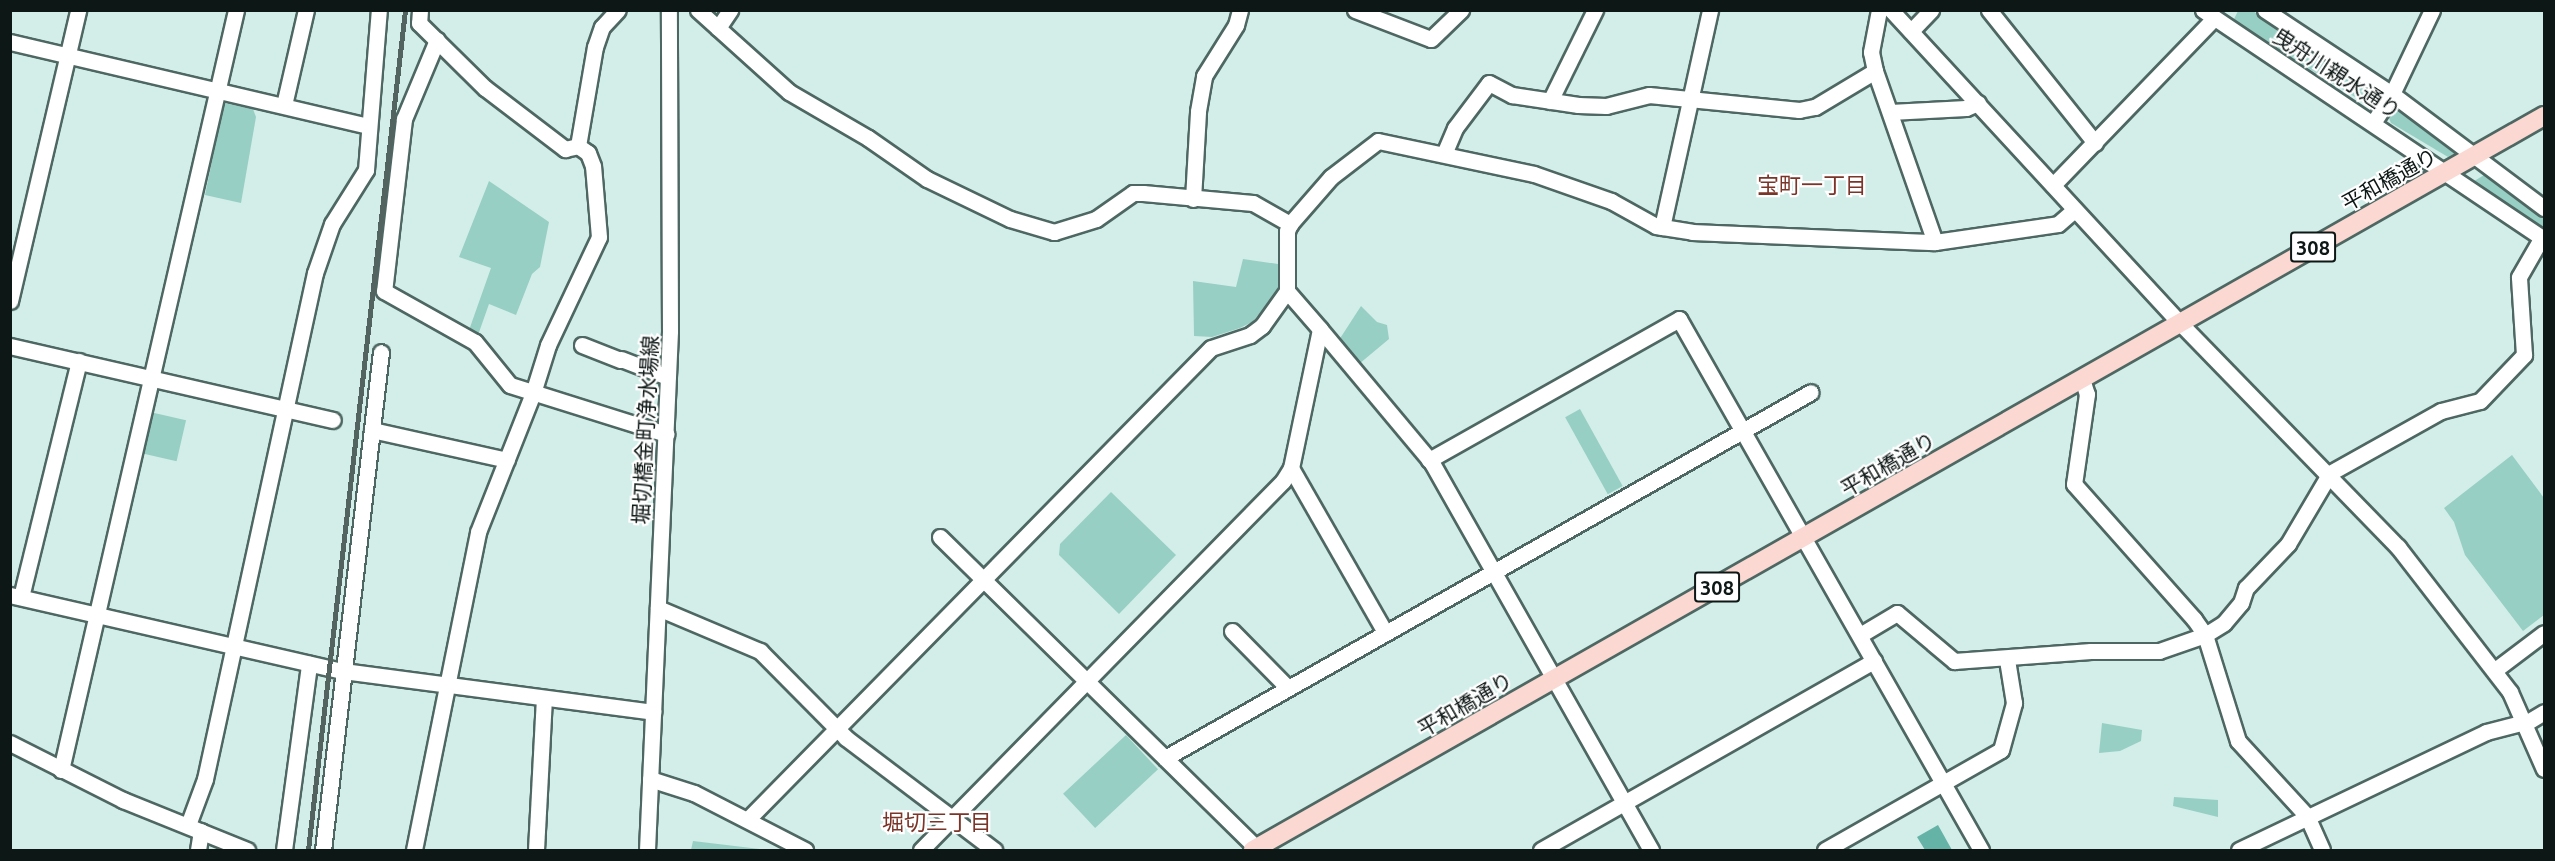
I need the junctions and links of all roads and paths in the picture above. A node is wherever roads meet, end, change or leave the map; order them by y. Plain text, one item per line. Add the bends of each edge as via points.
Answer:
1 (78, 10) edge
2 (236, 10) edge
3 (306, 10) edge
4 (379, 10) edge
5 (420, 10) edge
6 (618, 10) edge
7 (669, 10) edge
8 (698, 10) edge
9 (730, 10) edge
10 (1239, 10) edge
11 (1355, 10) edge
12 (1461, 10) edge
13 (1595, 10) edge
14 (1710, 10) edge
15 (1879, 10) edge
16 (1891, 10) edge
17 (1931, 10) edge
18 (1989, 10) edge
19 (2265, 10) edge
20 (2432, 10) edge
21 (2210, 13) edge
22 (718, 28) junction
23 (1911, 31) junction
24 (437, 39) junction
25 (10, 42) edge
26 (68, 55) junction
27 (1875, 71) junction
28 (218, 90) junction
29 (2392, 94) junction
30 (1691, 99) junction
31 (1550, 101) junction
32 (1978, 103) junction
33 (284, 105) junction
34 (1890, 112) junction
35 (2544, 116) edge
36 (2373, 123) junction
37 (369, 126) junction
38 (2095, 143) junction
39 (578, 146) junction
40 (1444, 154) junction
41 (2476, 156) junction
42 (2446, 172) junction
43 (2053, 185) junction
44 (1193, 199) junction
45 (2544, 208) edge
46 (2074, 210) junction
47 (1290, 224) junction
48 (1662, 227) junction
49 (2543, 238) edge
50 (1935, 242) junction
51 (1287, 291) junction
52 (10, 301) edge
53 (2180, 323) junction
54 (1320, 329) junction
55 (582, 345) dead end
56 (10, 346) edge
57 (381, 352) dead end
58 (79, 361) junction
59 (668, 377) junction
60 (151, 378) junction
61 (2082, 379) junction
62 (1810, 392) dead end
63 (533, 393) junction
64 (284, 409) junction
65 (333, 420) dead end
66 (372, 430) junction
67 (1743, 430) junction
68 (666, 434) junction
69 (507, 460) junction
70 (1429, 460) junction
71 (1291, 468) junction
72 (2330, 473) junction
73 (940, 537) dead end
74 (1803, 538) junction
75 (1494, 572) junction
76 (984, 580) junction
77 (16, 596) edge
78 (658, 608) junction
79 (97, 615) junction
80 (1232, 631) dead end
81 (1385, 632) junction
82 (2544, 633) edge
83 (1860, 635) junction
84 (2205, 636) junction
85 (233, 645) junction
86 (2007, 660) junction
87 (1874, 661) junction
88 (309, 664) junction
89 (2495, 670) junction
90 (343, 671) junction
91 (1554, 679) junction
92 (1087, 681) junction
93 (446, 686) junction
94 (1288, 688) junction
95 (544, 698) junction
96 (653, 712) junction
97 (2544, 712) edge
98 (2525, 722) junction
99 (837, 729) junction
100 (10, 743) edge
101 (1165, 758) junction
102 (2544, 769) edge
103 (61, 770) junction
104 (650, 779) junction
105 (1943, 784) junction
106 (1625, 803) junction
107 (2307, 816) junction
108 (748, 819) junction
109 (952, 819) junction
110 (194, 828) junction
111 (198, 850) edge
112 (247, 850) edge
113 (284, 850) edge
114 (323, 850) edge
115 (414, 850) edge
116 (536, 850) edge
117 (647, 850) edge
118 (805, 850) edge
119 (921, 850) edge
120 (994, 850) edge
121 (1257, 850) edge
122 (1541, 850) edge
123 (1652, 850) edge
124 (1825, 850) edge
125 (1981, 850) edge
126 (2239, 850) edge
127 (2322, 850) edge

1 - 26 street
2 - 28 street
3 - 33 street
4 - 37 street
5 - 24 street via 419,23
6 - 39 street via 602,27 595,47
7 - 59 street, 堀切橋金町浄水場線
8 - 22 street
9 - 22 street
10 - 44 street via 1236,25 1204,76
11 - 12 street via 1431,39
13 - 31 street
14 - 30 street
15 - 27 street via 1871,52
16 - 23 street
17 - 23 street
18 - 38 street
19 - 29 street
20 - 29 street
21 - 36 street, 曳舟川親水通り
21 - 38 street
22 - 44 street via 789,92 868,138 927,179 1010,219 1054,232 1095,219 1133,193
23 - 32 street
24 - 39 street via 485,88 550,140 565,149
24 - 63 street via 404,119 384,291 475,342 510,385
25 - 26 street
26 - 28 street
26 - 52 street
27 - 30 street via 1815,107 1799,110
27 - 34 street
28 - 33 street
28 - 60 street
29 - 36 street
29 - 41 street
30 - 31 street via 1649,95 1606,106
30 - 48 street
31 - 40 street via 1512,95 1489,83 1455,128
32 - 34 street via 1966,108
32 - 43 street
33 - 37 street
34 - 50 street
35 - 41 main road, 平和橋通り / 308
36 - 42 street, 曳舟川親水通り
37 - 64 street via 364,176 323,245
38 - 43 street
39 - 63 street via 588,153 593,166 598,237 548,345
40 - 47 street via 1378,141 1330,177
40 - 48 street via 1541,176 1611,201
41 - 42 main road, 平和橋通り / 308
41 - 45 street
42 - 49 street, 曳舟川親水通り
42 - 53 main road, 平和橋通り / 308
43 - 46 street
44 - 47 street via 1253,203
46 - 50 street via 2058,224
46 - 53 street
47 - 51 street
48 - 50 street via 1692,232
49 - 72 street via 2519,278 2524,355 2480,401 2441,411
51 - 54 street
51 - 76 street via 1272,314 1250,335 1211,348
53 - 61 main road, 平和橋通り / 308
53 - 72 street
54 - 70 street
54 - 71 street
55 - 59 street
56 - 58 street
57 - 66 street
58 - 60 street
58 - 77 street
59 - 68 street, 堀切橋金町浄水場線
60 - 64 street
60 - 79 street
61 - 74 main road, 平和橋通り / 308
61 - 84 street via 2088,394 2074,484
62 - 67 street
63 - 68 street
63 - 69 street
64 - 65 street
64 - 85 street
66 - 69 street
66 - 90 street
67 - 70 street via 1679,319
67 - 74 street
67 - 75 street
68 - 78 street, 堀切橋金町浄水場線
69 - 93 street via 478,532
70 - 75 street
71 - 81 street
71 - 92 street
72 - 84 street via 2288,544 2246,588 2241,603 2224,622
72 - 89 street via 2398,547
73 - 76 street
74 - 83 street
74 - 91 main road, 平和橋通り / 308
75 - 81 street
75 - 91 street
76 - 92 street
76 - 99 street
77 - 79 street
78 - 96 street, 堀切橋金町浄水場線
78 - 99 street via 760,651
79 - 85 street
79 - 103 street
80 - 94 street
81 - 94 street
82 - 89 street
83 - 86 street via 1897,613 1954,661
83 - 87 street
84 - 86 street via 2159,651 2091,651
84 - 107 street via 2238,741
85 - 88 street
85 - 110 street
86 - 105 street via 2014,703 2001,750
87 - 105 street
87 - 106 street
88 - 90 street
88 - 113 street
89 - 98 street
90 - 93 street
90 - 114 street
91 - 106 street
91 - 121 main road, 平和橋通り / 308
92 - 101 street
92 - 109 street
93 - 95 street
93 - 115 street
94 - 101 street
95 - 96 street
95 - 116 street
96 - 104 street, 堀切橋金町浄水場線
97 - 98 street
98 - 102 street
98 - 107 street via 2486,732 2440,758
99 - 108 street
99 - 109 street
100 - 103 street
101 - 121 street
103 - 110 street via 123,801
104 - 108 street via 694,793
104 - 117 street, 堀切橋金町浄水場線
105 - 124 street
105 - 125 street
106 - 122 street
106 - 123 street
107 - 126 street
107 - 127 street
108 - 118 street
109 - 119 street
109 - 120 street
110 - 111 street
110 - 112 street

